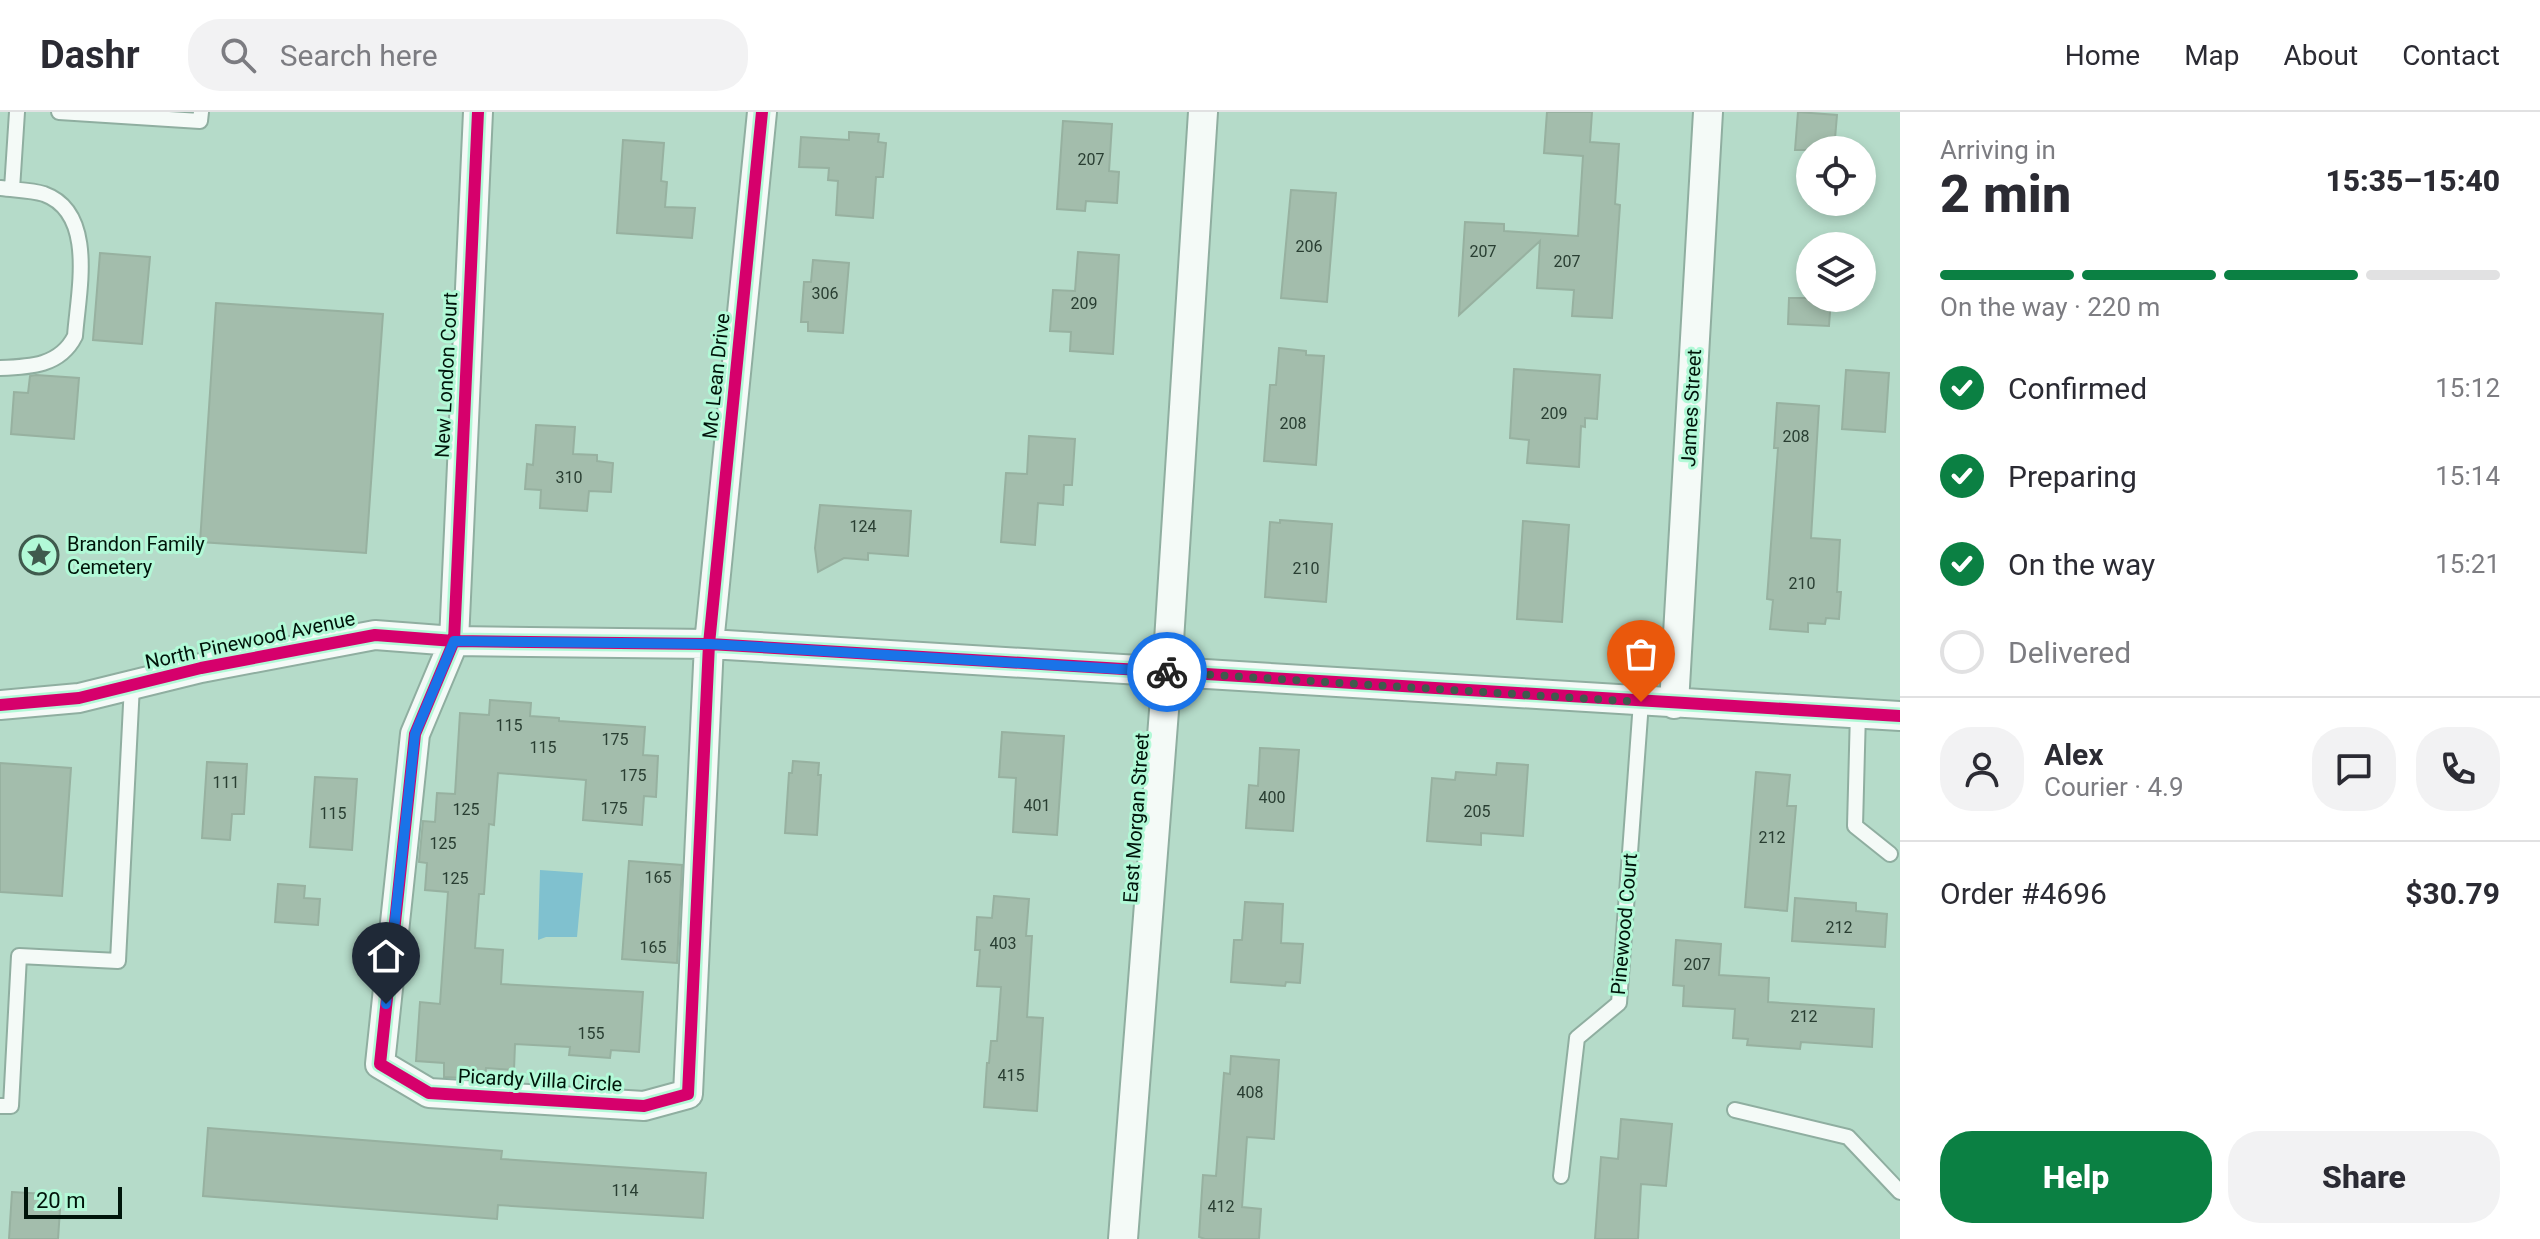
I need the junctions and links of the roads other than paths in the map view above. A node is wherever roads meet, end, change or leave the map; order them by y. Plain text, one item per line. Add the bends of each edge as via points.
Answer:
1 (17, 112) edge
2 (59, 112) edge
3 (201, 112) edge
4 (478, 112) edge
5 (762, 112) edge
6 (1203, 112) edge
7 (1708, 112) edge
8 (6, 189) edge
9 (0, 368) edge
10 (454, 641) junction
11 (709, 644) junction
12 (1167, 672) junction
13 (132, 685) junction
14 (1641, 702) junction
15 (1674, 704) junction
16 (0, 705) edge
17 (1858, 712) junction
18 (1900, 716) edge
19 (1890, 854) dead end
20 (0, 1106) edge
21 (1735, 1110) dead end
22 (1561, 1176) dead end
23 (1900, 1192) edge
24 (1123, 1239) edge

1 - 8 lane
2 - 3 lane via 200,121
4 - 10 street, New London Court
5 - 11 street, Mc Lean Drive
6 - 12 street, East Morgan Street
7 - 15 street, James Street
8 - 9 lane via 46,195 71,214 82,246 75,336 69,348 29,367
10 - 11 street, North Pinewood Avenue
10 - 11 street, Picardy Villa Circle via 415,734 380,1064 429,1093 644,1106 688,1094
10 - 13 street, North Pinewood Avenue via 375,635
11 - 12 street, North Pinewood Avenue
12 - 14 street, North Pinewood Avenue
12 - 24 street, East Morgan Street
13 - 16 street, North Pinewood Avenue via 79,698
13 - 20 lane via 118,961 19,956 11,1106
14 - 15 street, North Pinewood Avenue
14 - 22 lane, Pinewood Court via 1619,1003 1577,1038
15 - 17 street, North Pinewood Avenue
17 - 18 street, North Pinewood Avenue
17 - 19 lane via 1855,826
21 - 23 lane via 1848,1137

